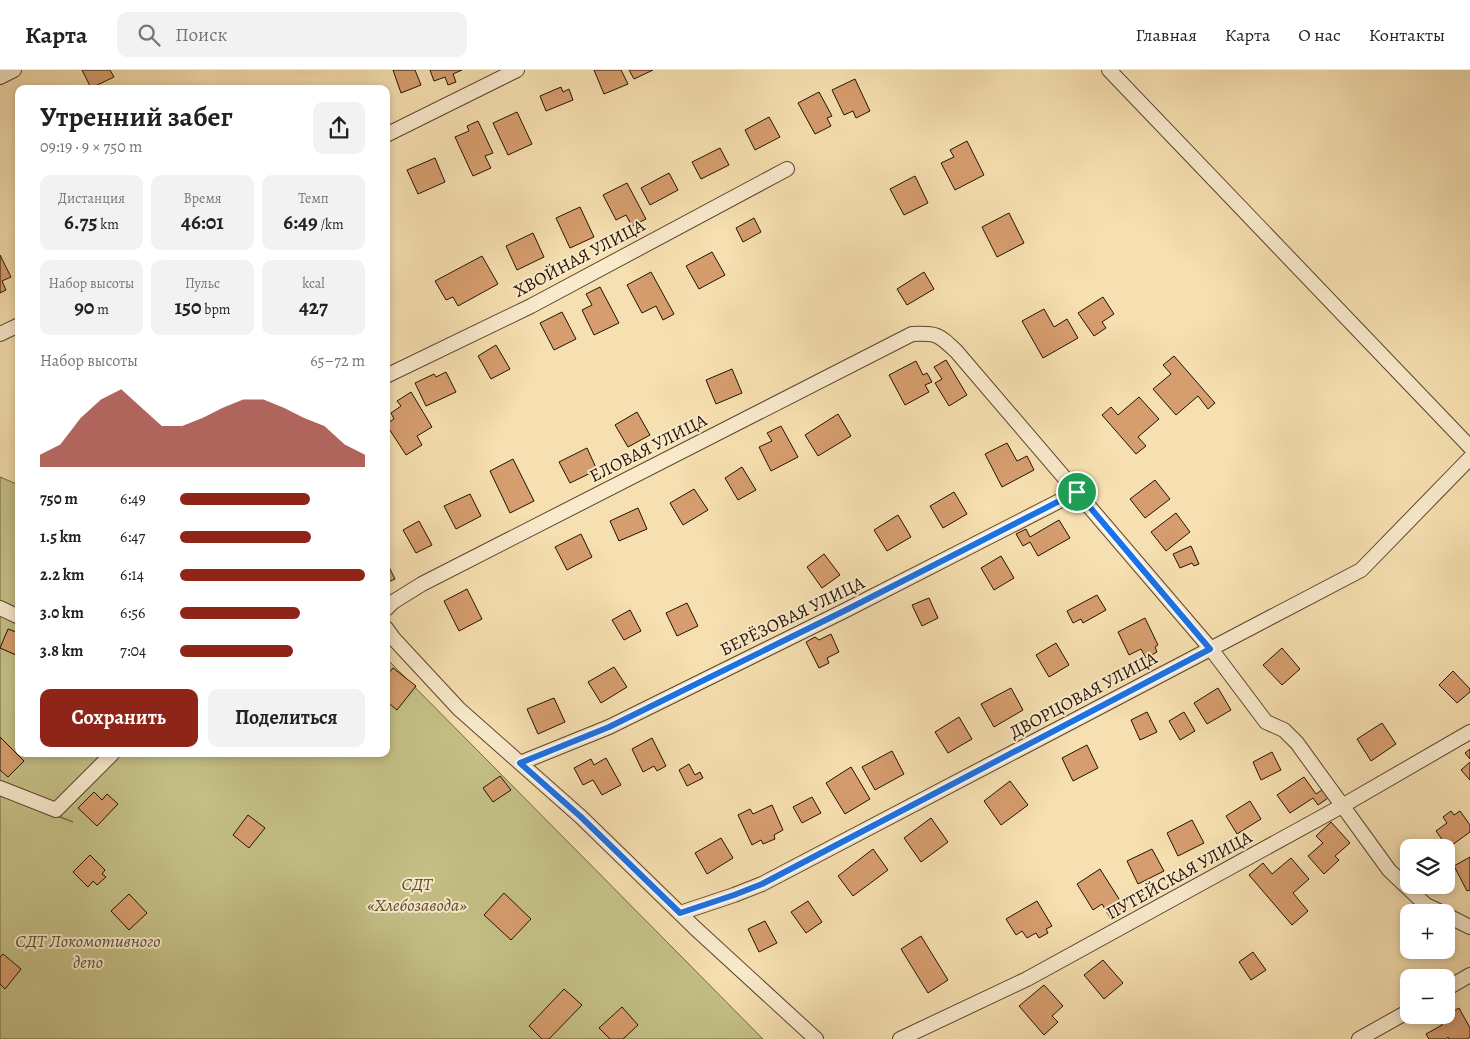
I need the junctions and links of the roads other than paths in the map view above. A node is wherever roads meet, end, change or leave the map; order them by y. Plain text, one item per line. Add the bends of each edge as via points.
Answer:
1 (14, 70) edge
2 (517, 70) edge
3 (1109, 70) edge
4 (0, 78) edge
5 (390, 132) edge
6 (787, 169) dead end
7 (15, 327) edge
8 (0, 334) edge
9 (390, 374) edge
10 (1470, 447) edge
11 (1470, 458) edge
12 (1077, 492) junction
13 (390, 605) edge
14 (0, 608) edge
15 (15, 615) edge
16 (390, 634) edge
17 (1210, 649) junction
18 (1470, 732) edge
19 (109, 757) edge
20 (520, 763) junction
21 (0, 788) edge
22 (1342, 806) junction
23 (1425, 904) edge
24 (680, 913) junction
25 (1455, 920) edge
26 (1470, 927) edge
27 (1470, 975) edge
28 (1455, 984) edge
29 (1400, 1015) edge
30 (816, 1039) edge
31 (900, 1039) edge
32 (1359, 1039) edge

1 - 4 street
2 - 5 street
3 - 10 street
6 - 9 street, ХВОЙНАЯ УЛИЦА via 531,306
7 - 8 street
11 - 17 street, ДВОРЦОВАЯ УЛИЦА via 1361,570
12 - 13 street, ЕЛОВАЯ УЛИЦА via 956,351 941,337 912,334 422,584
12 - 17 street
12 - 20 street, БЕРЁЗОВАЯ УЛИЦА via 618,723
14 - 15 street
16 - 20 street via 459,709
17 - 22 street via 1266,722 1284,730 1297,743
17 - 24 street, ДВОРЦОВАЯ УЛИЦА via 762,884
18 - 22 street, ПУТЕЙСКАЯ УЛИЦА
19 - 21 street via 56,810
20 - 24 street
22 - 23 street via 1389,870
22 - 31 street, ПУТЕЙСКАЯ УЛИЦА via 1027,980
24 - 30 street
25 - 26 street
27 - 28 street
29 - 32 street

